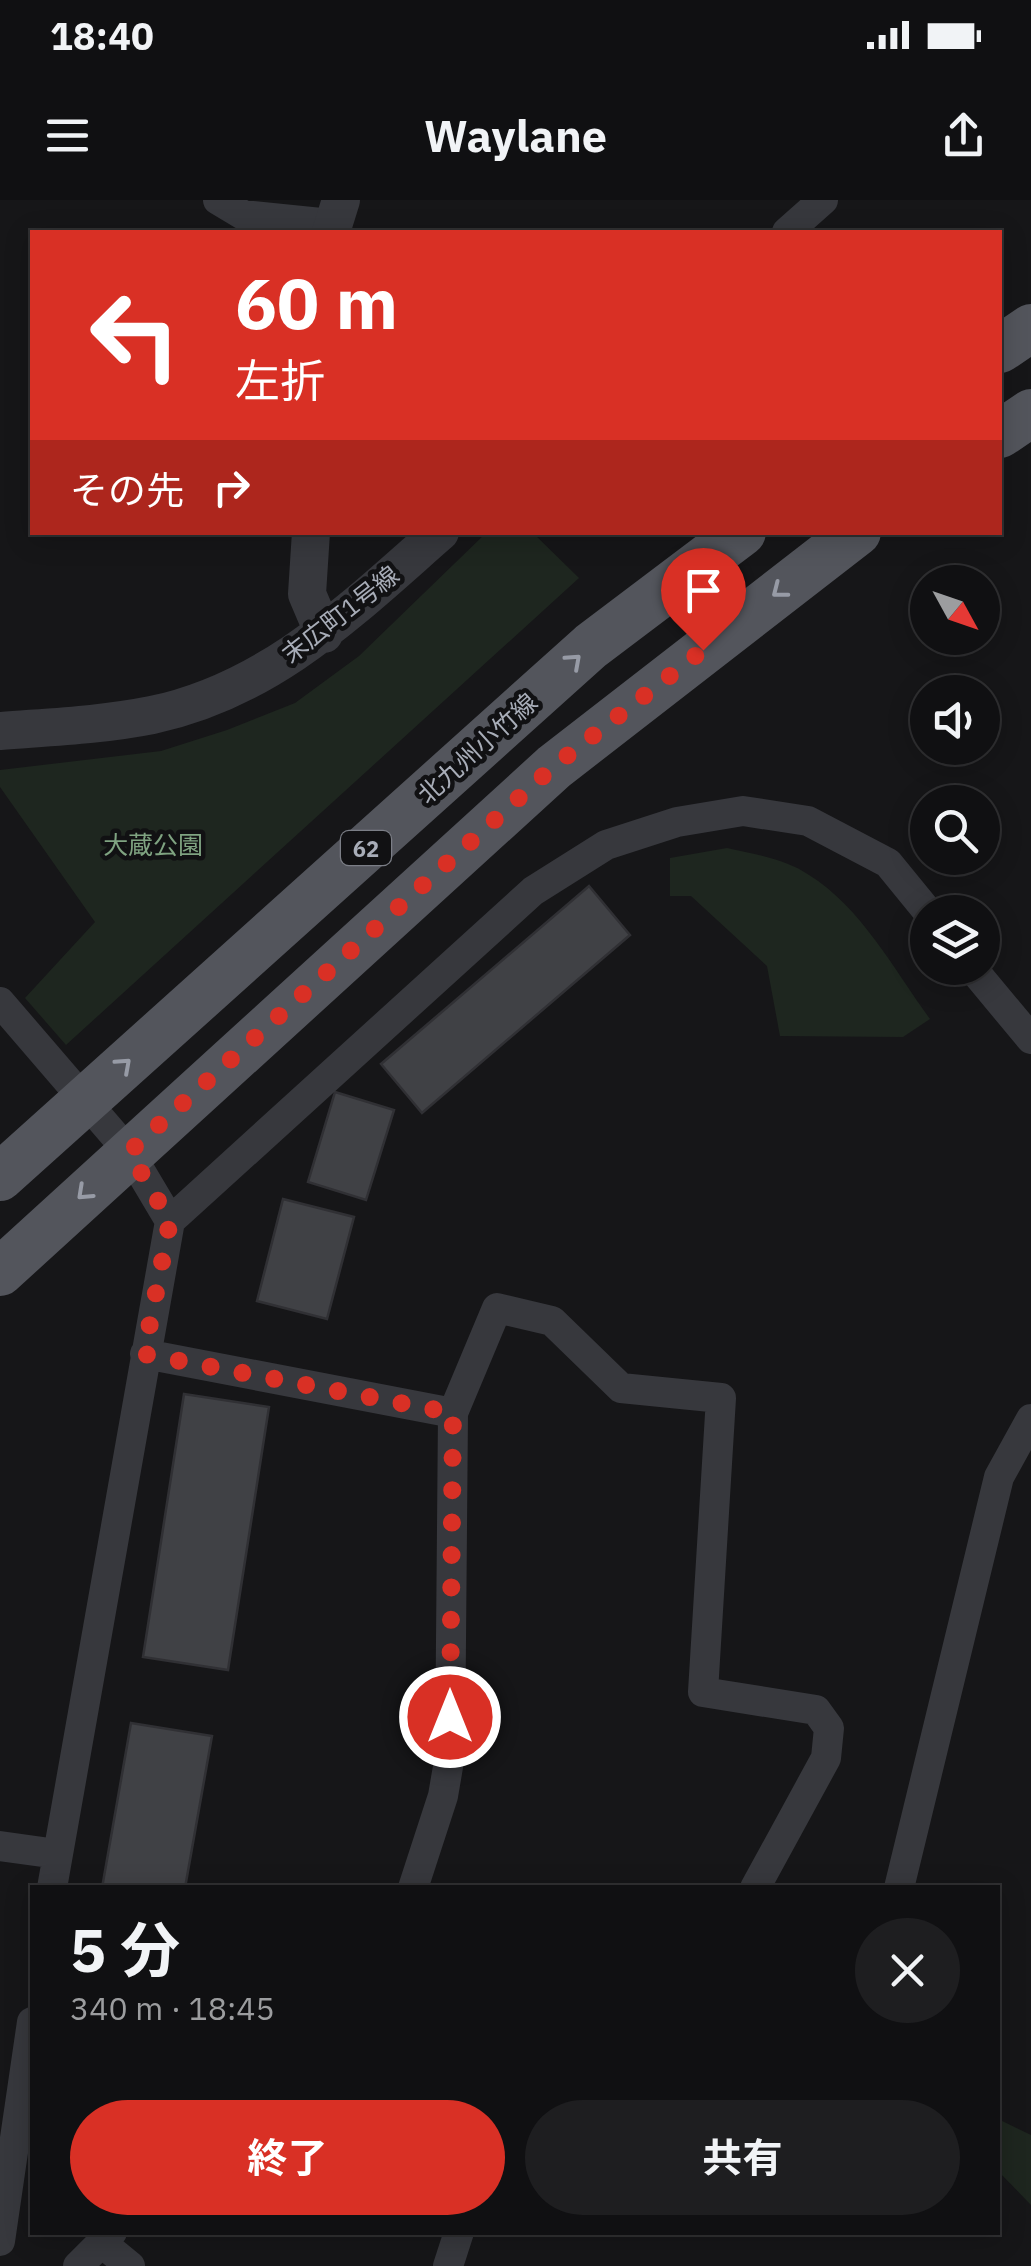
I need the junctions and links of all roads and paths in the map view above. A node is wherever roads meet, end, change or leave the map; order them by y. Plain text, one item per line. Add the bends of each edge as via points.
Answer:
1 (218, 200) edge
2 (823, 200) edge
3 (334, 219) edge
4 (789, 230) edge
5 (1031, 328) edge
6 (1002, 348) edge
7 (1031, 413) edge
8 (1002, 433) edge
9 (310, 535) edge
10 (437, 535) edge
11 (738, 535) edge
12 (853, 535) edge
13 (324, 634) junction
14 (0, 731) edge
15 (914, 895) edge
16 (986, 985) edge
17 (0, 1002) edge
18 (1031, 1039) edge
19 (84, 1101) junction
20 (129, 1152) junction
21 (0, 1177) edge
22 (170, 1221) junction
23 (0, 1272) edge
24 (144, 1354) junction
25 (453, 1413) junction
26 (1031, 1419) edge
27 (0, 1846) edge
28 (57, 1854) junction
29 (52, 1885) edge
30 (414, 1885) edge
31 (757, 1885) edge
32 (900, 1885) edge
33 (30, 2036) edge
34 (458, 2235) edge
35 (107, 2238) edge
36 (0, 2241) edge
37 (78, 2266) edge
38 (130, 2266) edge
39 (448, 2266) edge

1 - 3 street via 243,214
2 - 4 street
5 - 6 main road
7 - 8 main road
9 - 13 street via 306,594
10 - 13 street, 末広町1号線
19 -> 11 main road, 北九州小竹線 / 62 via 591,646
12 -> 20 main road, 62 via 554,766
13 - 14 street, 末広町1号線 via 264,673 172,710
15 - 22 street via 888,863 808,821 743,811 677,822 606,845 532,891
16 - 18 street
17 - 19 street
19 - 20 street
19 - 21 main road, 北九州小竹線 / 62
20 - 22 street
20 -> 23 main road, 62
22 - 24 street
24 - 25 street
24 - 28 street
25 - 30 street via 450,1755 444,1796
25 - 31 street via 498,1308 552,1321 621,1388 721,1398 704,1692 816,1710 829,1728 826,1758
26 - 32 street via 999,1477
27 - 28 street
28 - 29 street
33 - 36 street
34 - 39 street
35 - 37 street
35 - 38 street

